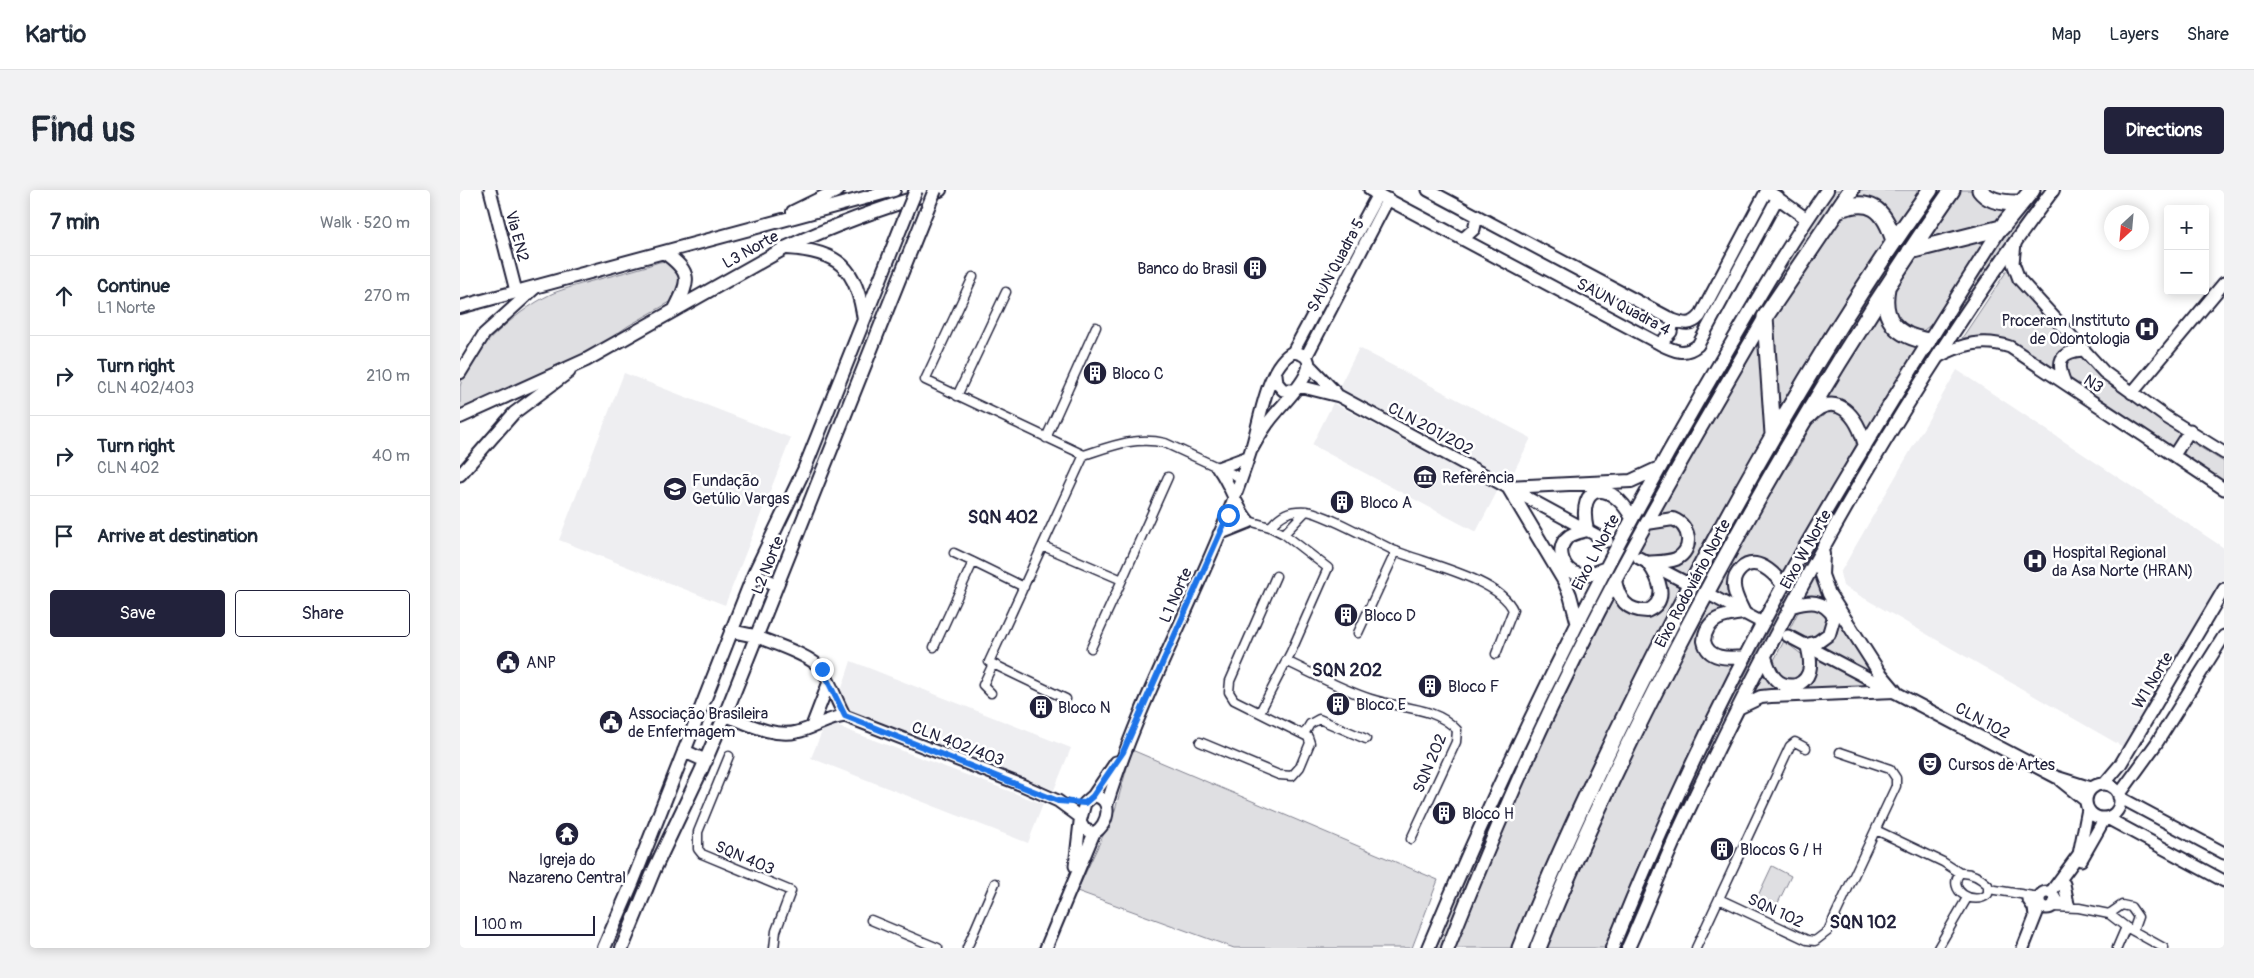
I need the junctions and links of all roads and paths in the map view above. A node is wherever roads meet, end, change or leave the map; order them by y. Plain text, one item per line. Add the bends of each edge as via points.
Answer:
1 (490, 190) edge
2 (838, 190) edge
3 (894, 190) edge
4 (916, 190) edge
5 (935, 190) edge
6 (940, 190) edge
7 (1428, 190) edge
8 (1767, 190) edge
9 (1827, 190) edge
10 (1851, 190) edge
11 (1930, 190) edge
12 (1952, 190) edge
13 (1980, 190) edge
14 (2032, 190) edge
15 (2053, 190) edge
16 (1379, 194) edge
17 (2020, 197) edge
18 (1778, 198) junction
19 (1837, 210) junction
20 (1477, 216) junction
21 (1807, 219) junction
22 (768, 224) junction
23 (2001, 228) junction
24 (1463, 239) junction
25 (1894, 241) junction
26 (2015, 243) junction
27 (785, 248) junction
28 (1910, 251) junction
29 (665, 252) junction
30 (973, 277) dead end
31 (2224, 283) edge
32 (1887, 284) junction
33 (536, 287) junction
34 (516, 291) junction
35 (1006, 292) dead end
36 (460, 308) edge
37 (675, 309) junction
38 (1765, 317) junction
39 (1673, 320) junction
40 (864, 323) junction
41 (1096, 326) dead end
42 (1928, 340) junction
43 (1660, 344) junction
44 (2083, 350) junction
45 (1293, 352) junction
46 (1937, 357) junction
47 (586, 360) junction
48 (1307, 361) junction
49 (460, 373) edge
50 (1276, 374) junction
51 (2066, 384) junction
52 (1297, 388) junction
53 (2132, 393) junction
54 (958, 396) junction
55 (1339, 396) junction
56 (460, 417) edge
57 (2190, 430) junction
58 (1795, 432) junction
59 (1773, 434) junction
60 (1046, 438) junction
61 (1865, 446) junction
62 (1250, 453) junction
63 (2224, 453) edge
64 (1084, 455) junction
65 (2174, 455) junction
66 (1218, 468) junction
67 (1659, 468) junction
68 (460, 475) edge
69 (1168, 477) dead end
70 (1241, 478) junction
71 (1508, 487) junction
72 (2224, 489) edge
73 (1234, 496) junction
74 (1306, 511) junction
75 (1228, 515) junction
76 (1632, 518) junction
77 (1249, 522) junction
78 (1647, 523) junction
79 (1270, 527) junction
80 (1587, 530) junction
81 (1219, 534) junction
82 (1284, 534) junction
83 (1607, 541) dead end
84 (1043, 546) junction
85 (1823, 549) junction
86 (1396, 551) junction
87 (954, 553) dead end
88 (1644, 561) junction
89 (973, 562) junction
90 (1604, 569) junction
91 (754, 574) junction
92 (1276, 576) dead end
93 (1122, 580) junction
94 (1615, 581) junction
95 (1683, 581) dead end
96 (777, 584) junction
97 (1783, 585) junction
98 (1024, 586) junction
99 (2224, 589) edge
100 (1712, 596) dead end
101 (1792, 606) junction
102 (1744, 613) junction
103 (1756, 620) dead end
104 (1577, 621) junction
105 (731, 631) junction
106 (1358, 633) dead end
107 (755, 636) junction
108 (1788, 636) dead end
109 (2224, 636) edge
110 (1807, 645) junction
111 (934, 647) dead end
112 (1091, 648) dead end
113 (1496, 654) dead end
114 (1765, 657) junction
115 (1745, 658) junction
116 (1286, 662) junction
117 (993, 664) junction
118 (829, 682) junction
119 (1895, 691) junction
120 (991, 693) dead end
121 (1066, 699) dead end
122 (1740, 707) junction
123 (1260, 712) junction
124 (725, 715) junction
125 (845, 716) junction
126 (812, 726) junction
127 (1304, 734) junction
128 (1366, 739) dead end
129 (1200, 742) dead end
130 (1806, 748) dead end
131 (684, 751) junction
132 (1123, 752) junction
133 (1840, 752) dead end
134 (729, 756) dead end
135 (706, 762) junction
136 (2120, 765) junction
137 (2056, 777) junction
138 (2132, 779) junction
139 (2104, 784) junction
140 (2091, 788) junction
141 (2119, 796) junction
142 (1089, 799) junction
143 (1058, 801) junction
144 (1107, 804) junction
145 (2086, 805) junction
146 (2141, 809) junction
147 (2106, 818) junction
148 (1080, 819) junction
149 (1876, 830) junction
150 (1094, 833) junction
151 (1411, 839) dead end
152 (2224, 853) edge
153 (1960, 873) junction
154 (1074, 876) junction
155 (2224, 881) edge
156 (995, 883) dead end
157 (2064, 884) junction
158 (1989, 889) junction
159 (2009, 893) junction
160 (1966, 898) junction
161 (1719, 899) junction
162 (2045, 901) junction
163 (2068, 904) junction
164 (2079, 908) junction
165 (2109, 914) junction
166 (871, 920) dead end
167 (2130, 929) junction
168 (2029, 937) junction
169 (924, 946) edge
170 (2162, 947) edge
171 (604, 948) edge
172 (622, 948) edge
173 (774, 948) edge
174 (938, 948) edge
175 (967, 948) edge
176 (1046, 948) edge
177 (1428, 948) edge
178 (1448, 948) edge
179 (1520, 948) edge
180 (1538, 948) edge
181 (1612, 948) edge
182 (1628, 948) edge
183 (1696, 948) edge
184 (1938, 948) edge
185 (2023, 948) edge
186 (2117, 948) edge

1 - 34 street, Via EN2
2 - 22 main road
3 - 22 main road, L3 Norte
4 - 40 main road, L2 Norte, bridge
5 - 96 main road, L2 Norte, bridge
6 - 27 main road, L3 Norte via 875,209
7 - 20 street, SAUN Quadra 4
8 - 18 street
8 - 39 street, SAUN Quadra 4 via 1700,316 1691,323
9 - 21 main road, Eixo L Norte
10 - 19 highway
11 - 25 highway, Eixo Rodoviário Norte
12 - 28 highway, Eixo Rodoviário Norte
13 - 17 highway via 1997,201
14 - 23 highway
15 - 26 main road, Eixo W Norte
16 - 24 street, SAUN Quadra 4
16 - 45 street, SAUN Quadra 5
16 - 48 street, SAUN Quadra 5
17 - 23 main road, Eixo W Norte
18 - 21 street
18 - 43 street, SAUN Quadra 4 via 1698,345 1687,352 1679,352
19 - 25 highway via 1862,203 1877,210 1889,226
19 - 38 highway
20 - 24 street via 1474,229
20 - 39 street, SAUN Quadra 4
21 - 67 main road, Eixo L Norte
22 - 29 main road, L3 Norte
23 - 28 highway
23 - 42 main road, Eixo W Norte
24 - 43 street, SAUN Quadra 4
25 - 59 highway, Eixo Rodoviário Norte
26 - 44 street, N3 via 2013,263 2019,279
26 - 46 main road, Eixo W Norte
27 - 37 main road, L3 Norte
27 - 40 main road via 818,251 839,260 854,279
28 - 32 highway, Eixo Rodoviário Norte
29 - 33 main road, L3 Norte
29 - 37 main road via 687,274 685,291
30 - 54 street via 925,380
31 - 53 street
32 - 42 highway via 1884,301 1896,328 1907,335
32 - 58 highway, Eixo Rodoviário Norte
33 - 34 main road, L3 Norte
33 - 49 street, L3 Norte via 484,334
34 - 36 main road, L3 Norte
35 - 54 street
37 - 47 main road, L3 Norte
38 - 59 highway
38 - 78 main road, Eixo L Norte
39 - 43 street via 1671,332
40 - 91 main road, L2 Norte via 804,470
41 - 60 street
42 - 61 main road, Eixo W Norte
44 - 51 street via 2067,353 2059,364
44 - 53 street, N3 via 2104,372
45 - 48 street
45 - 50 street via 1287,355
46 - 51 street, N3 via 1966,344 1996,342 2010,347
46 - 85 main road, Eixo W Norte
47 - 56 main road, L3 Norte
47 - 68 street, L3 Norte via 514,413
48 - 52 street via 1304,380
48 - 55 street, CLN 201/202
50 - 52 street via 1283,390
50 - 62 street, L1 Norte via 1263,403
51 - 65 street, N3
52 - 55 street, CLN 201/202
52 - 62 street, L1 Norte via 1266,426
53 - 57 street, N3
54 - 60 street
55 - 71 street, CLN 201/202
57 - 63 street, N3
57 - 65 street
58 - 61 main road via 1822,406 1839,406 1857,421
58 - 180 highway, Eixo Rodoviário Norte via 1715,574 1635,731
59 - 179 highway, Eixo Rodoviário Norte via 1705,556 1623,716
60 - 64 street
61 - 97 main road, Eixo W Norte
62 - 66 street
62 - 70 street, L1 Norte
64 - 66 street via 1120,443 1152,440
64 - 84 street
65 - 72 street, N3
66 - 70 street
66 - 73 street
67 - 71 main road via 1631,481
67 - 76 main road, Eixo L Norte
69 - 93 street
70 - 73 street, L1 Norte
71 - 80 street, CLN 201/202
71 - 104 main road via 1564,581
73 - 75 street, L1 Norte
73 - 77 street
74 - 79 street via 1288,512 1278,517
74 - 82 street
74 - 86 street
75 - 77 street
75 - 81 street, L1 Norte
76 - 80 main road via 1616,495 1597,492 1585,504
76 - 90 main road, Eixo L Norte
77 - 79 street
77 - 81 street
78 - 88 main road via 1673,518 1683,525 1689,536 1686,548 1674,560
78 - 94 main road, Eixo L Norte
79 - 82 street
80 - 83 street, CLN 201/202
80 - 90 main road via 1571,535 1563,543 1564,563 1577,574 1591,574
81 - 132 street, L1 Norte
82 - 116 street via 1328,568
84 - 93 street
84 - 98 street
85 - 101 main road, Eixo W Norte
85 - 119 main road via 1822,575 1829,594 1879,672
86 - 106 street
86 - 113 street via 1433,562 1506,598 1513,615
87 - 89 street
88 - 94 main road via 1661,585 1660,598 1653,608 1641,611 1626,605
88 - 95 street
89 - 98 street
89 - 111 street
90 - 104 main road, Eixo L Norte
91 - 96 main road
91 - 105 main road, L2 Norte
92 - 123 street via 1228,687 1234,700
93 - 112 street
94 - 178 main road, Eixo L Norte via 1524,765
96 - 107 main road, L2 Norte
97 - 102 main road via 1771,571 1760,565 1749,564 1742,568 1735,578 1734,587
97 - 115 main road, Eixo W Norte
98 - 117 street via 989,662
99 - 136 street, W1 Norte
100 - 102 street
101 - 110 main road via 1812,601 1820,603 1834,617 1829,634
101 - 114 main road, Eixo W Norte
102 - 103 street
102 - 115 main road via 1716,618 1704,642 1716,656
104 - 177 main road, Eixo L Norte via 1504,772
105 - 107 main road
105 - 131 main road, L2 Norte
107 - 118 street via 818,665
107 - 124 main road, L2 Norte
108 - 110 street, CLN 102
109 - 138 street
110 - 114 main road via 1811,667 1806,678 1797,685 1778,682 1772,676
110 - 119 street, CLN 102
114 - 122 main road, Eixo W Norte
115 - 181 main road, Eixo W Norte via 1664,827
116 - 123 street
116 - 151 street, SQN 202 via 1372,700 1424,710 1457,730 1456,742
117 - 120 street via 983,686
117 - 121 street
118 - 125 street
118 - 126 street
119 - 122 main road via 1761,697
119 - 137 street, CLN 102
122 - 182 main road, Eixo W Norte via 1684,818
123 - 127 street
124 - 126 street via 785,734
124 - 135 main road, L2 Norte
125 - 126 street
125 - 143 street, CLN 402/403
127 - 128 street via 1310,724 1319,719
127 - 129 street via 1310,743 1300,767 1292,776 1279,775
130 - 161 street via 1795,742 1790,746
131 - 135 main road
131 - 171 main road, L2 Norte
132 - 142 street, L1 Norte
132 - 144 street, L1 Norte
133 - 149 street, SQN 102 via 1895,773 1896,786
134 - 173 street, SQN 403 via 698,832 698,849 702,854 792,891 776,931
135 - 172 main road, L2 Norte via 660,856
136 - 138 street
136 - 139 street, W1 Norte
137 - 140 street, CLN 102
137 - 145 street, CLN 102
138 - 141 street
138 - 146 street
139 - 140 street
139 - 141 street via 2114,788
140 - 145 street
141 - 146 street
141 - 147 street via 2119,808
142 - 143 street, CLN 402/403
142 - 144 street via 1103,799
142 - 148 street
143 - 148 street, CLN 402/403
144 - 150 street via 1105,820
145 - 147 street via 2092,815
145 - 162 street via 2079,854
146 - 152 street
147 - 155 street
147 - 157 street
148 - 150 street via 1084,829
148 - 154 street
149 - 153 street
149 - 161 street, SQN 102 via 1833,923 1822,938 1807,940
150 - 154 street
153 - 158 street via 1979,877
153 - 160 street via 1955,879 1956,884
154 - 176 street
156 - 175 street
157 - 162 street
157 - 163 street
158 - 159 street
158 - 160 street via 1980,898
159 - 162 street
159 - 162 street
160 - 184 street
161 - 183 street
162 - 163 street
162 - 164 street
162 - 168 street
162 - 168 street
163 - 164 street
164 - 165 street
165 - 167 street
165 - 167 street via 2122,905 2131,907 2138,917
166 - 169 street
167 - 170 street
167 - 186 street
168 - 185 street
169 - 174 street

